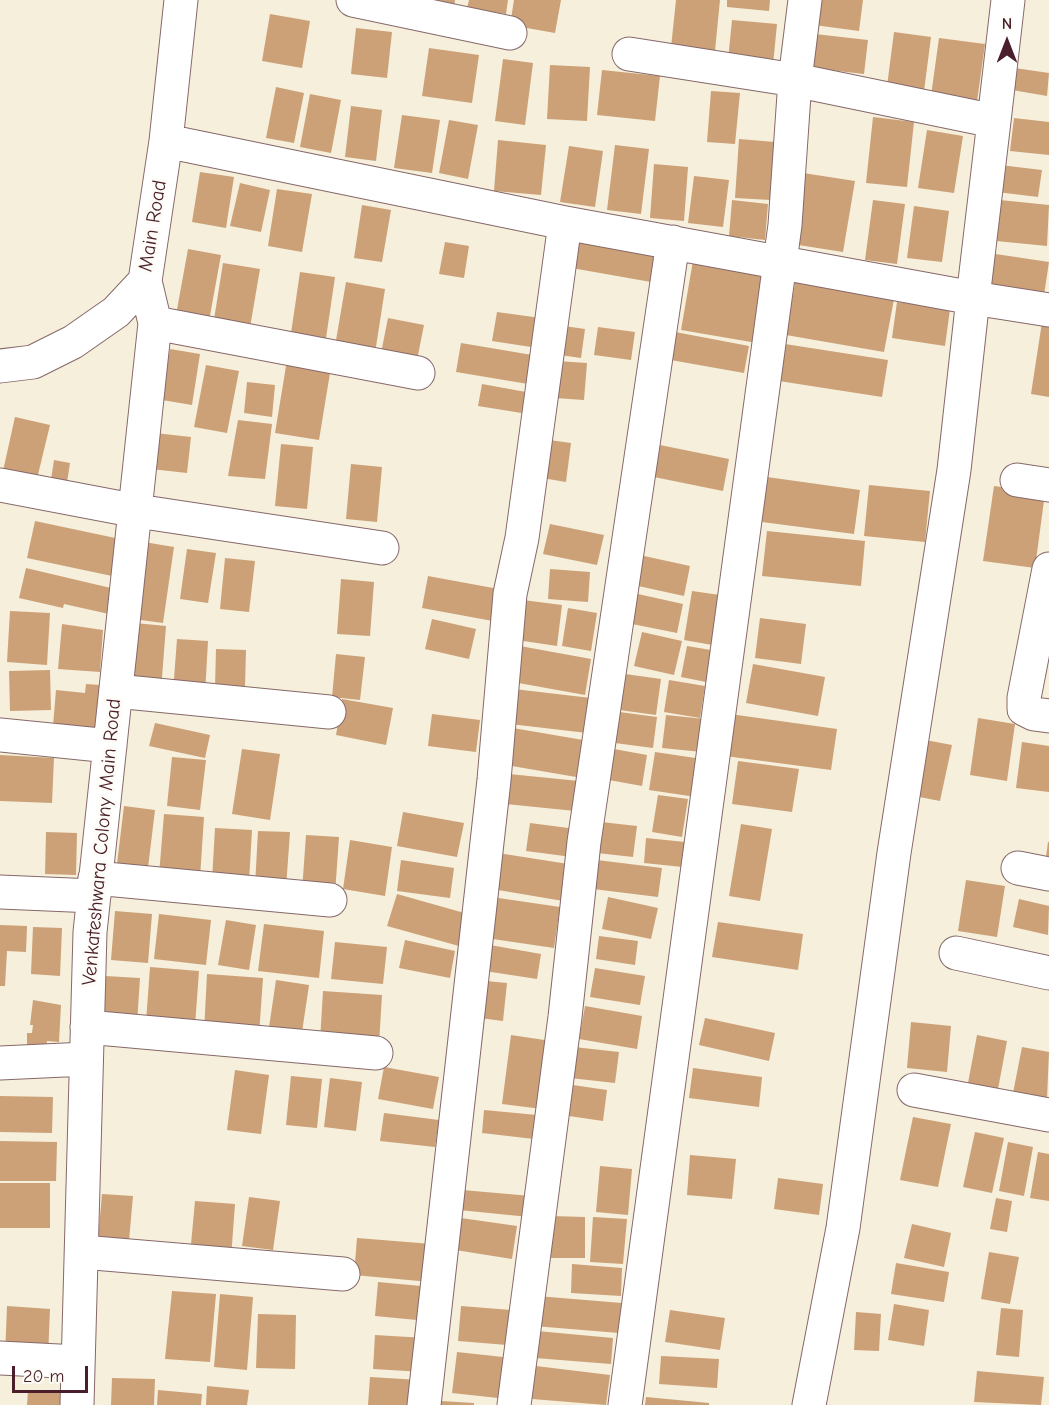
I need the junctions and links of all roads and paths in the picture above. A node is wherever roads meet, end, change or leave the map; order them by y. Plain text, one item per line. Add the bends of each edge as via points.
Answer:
1 (181, 0) edge
2 (353, 0) edge
3 (805, 0) edge
4 (1008, 0) edge
5 (510, 33) dead end
6 (629, 54) dead end
7 (795, 80) junction
8 (994, 121) junction
9 (166, 141) junction
10 (565, 223) junction
11 (673, 242) junction
12 (780, 262) junction
13 (145, 281) junction
14 (973, 298) junction
15 (1049, 310) edge
16 (154, 324) junction
17 (0, 366) edge
18 (418, 373) dead end
19 (1017, 480) dead end
20 (0, 485) edge
21 (1049, 485) edge
22 (137, 511) junction
23 (382, 548) dead end
24 (1049, 569) edge
25 (116, 691) junction
26 (329, 712) dead end
27 (1049, 716) edge
28 (0, 735) edge
29 (110, 747) junction
30 (95, 887) junction
31 (0, 892) edge
32 (330, 900) dead end
33 (956, 953) dead end
34 (1049, 973) edge
35 (87, 1027) junction
36 (376, 1053) dead end
37 (86, 1059) junction
38 (0, 1063) edge
39 (915, 1090) dead end
40 (1049, 1115) edge
41 (82, 1252) junction
42 (343, 1274) dead end
43 (0, 1358) edge
44 (78, 1362) junction
45 (77, 1405) edge
46 (424, 1405) edge
47 (513, 1405) edge
48 (625, 1405) edge
49 (809, 1405) edge

1 - 9 street, Main Road
2 - 5 street
3 - 7 street
4 - 8 street
6 - 7 street
7 - 8 street
7 - 12 street
8 - 14 street
9 - 10 street
9 - 13 street, Main Road
10 - 11 street
10 - 46 street via 522,538 510,594 494,780
11 - 12 street
11 - 47 street via 584,842 565,1017
12 - 14 street
12 - 48 street
13 - 16 street, Venkateshwara Colony Main Road
13 - 17 street, Main Road via 116,312 73,342 33,362
14 - 15 street
14 - 49 street via 952,482 894,853 843,1228
16 - 18 street
16 - 22 street, Venkateshwara Colony Main Road
19 - 21 street
20 - 22 street
22 - 23 street
22 - 25 street, Venkateshwara Colony Main Road
24 - 27 street via 1024,698 1024,709
25 - 26 street
25 - 29 street, Venkateshwara Colony Main Road
28 - 29 street
29 - 30 street, Venkateshwara Colony Main Road
30 - 31 street
30 - 32 street
30 - 35 street, Venkateshwara Colony Main Road
33 - 34 street
35 - 36 street
35 - 37 street, Venkateshwara Colony Main Road
37 - 38 street
37 - 41 street, Venkateshwara Colony Main Road
39 - 40 street
41 - 42 street
41 - 44 street, Venkateshwara Colony Main Road
43 - 44 street
44 - 45 street, Venkateshwara Colony Main Road

